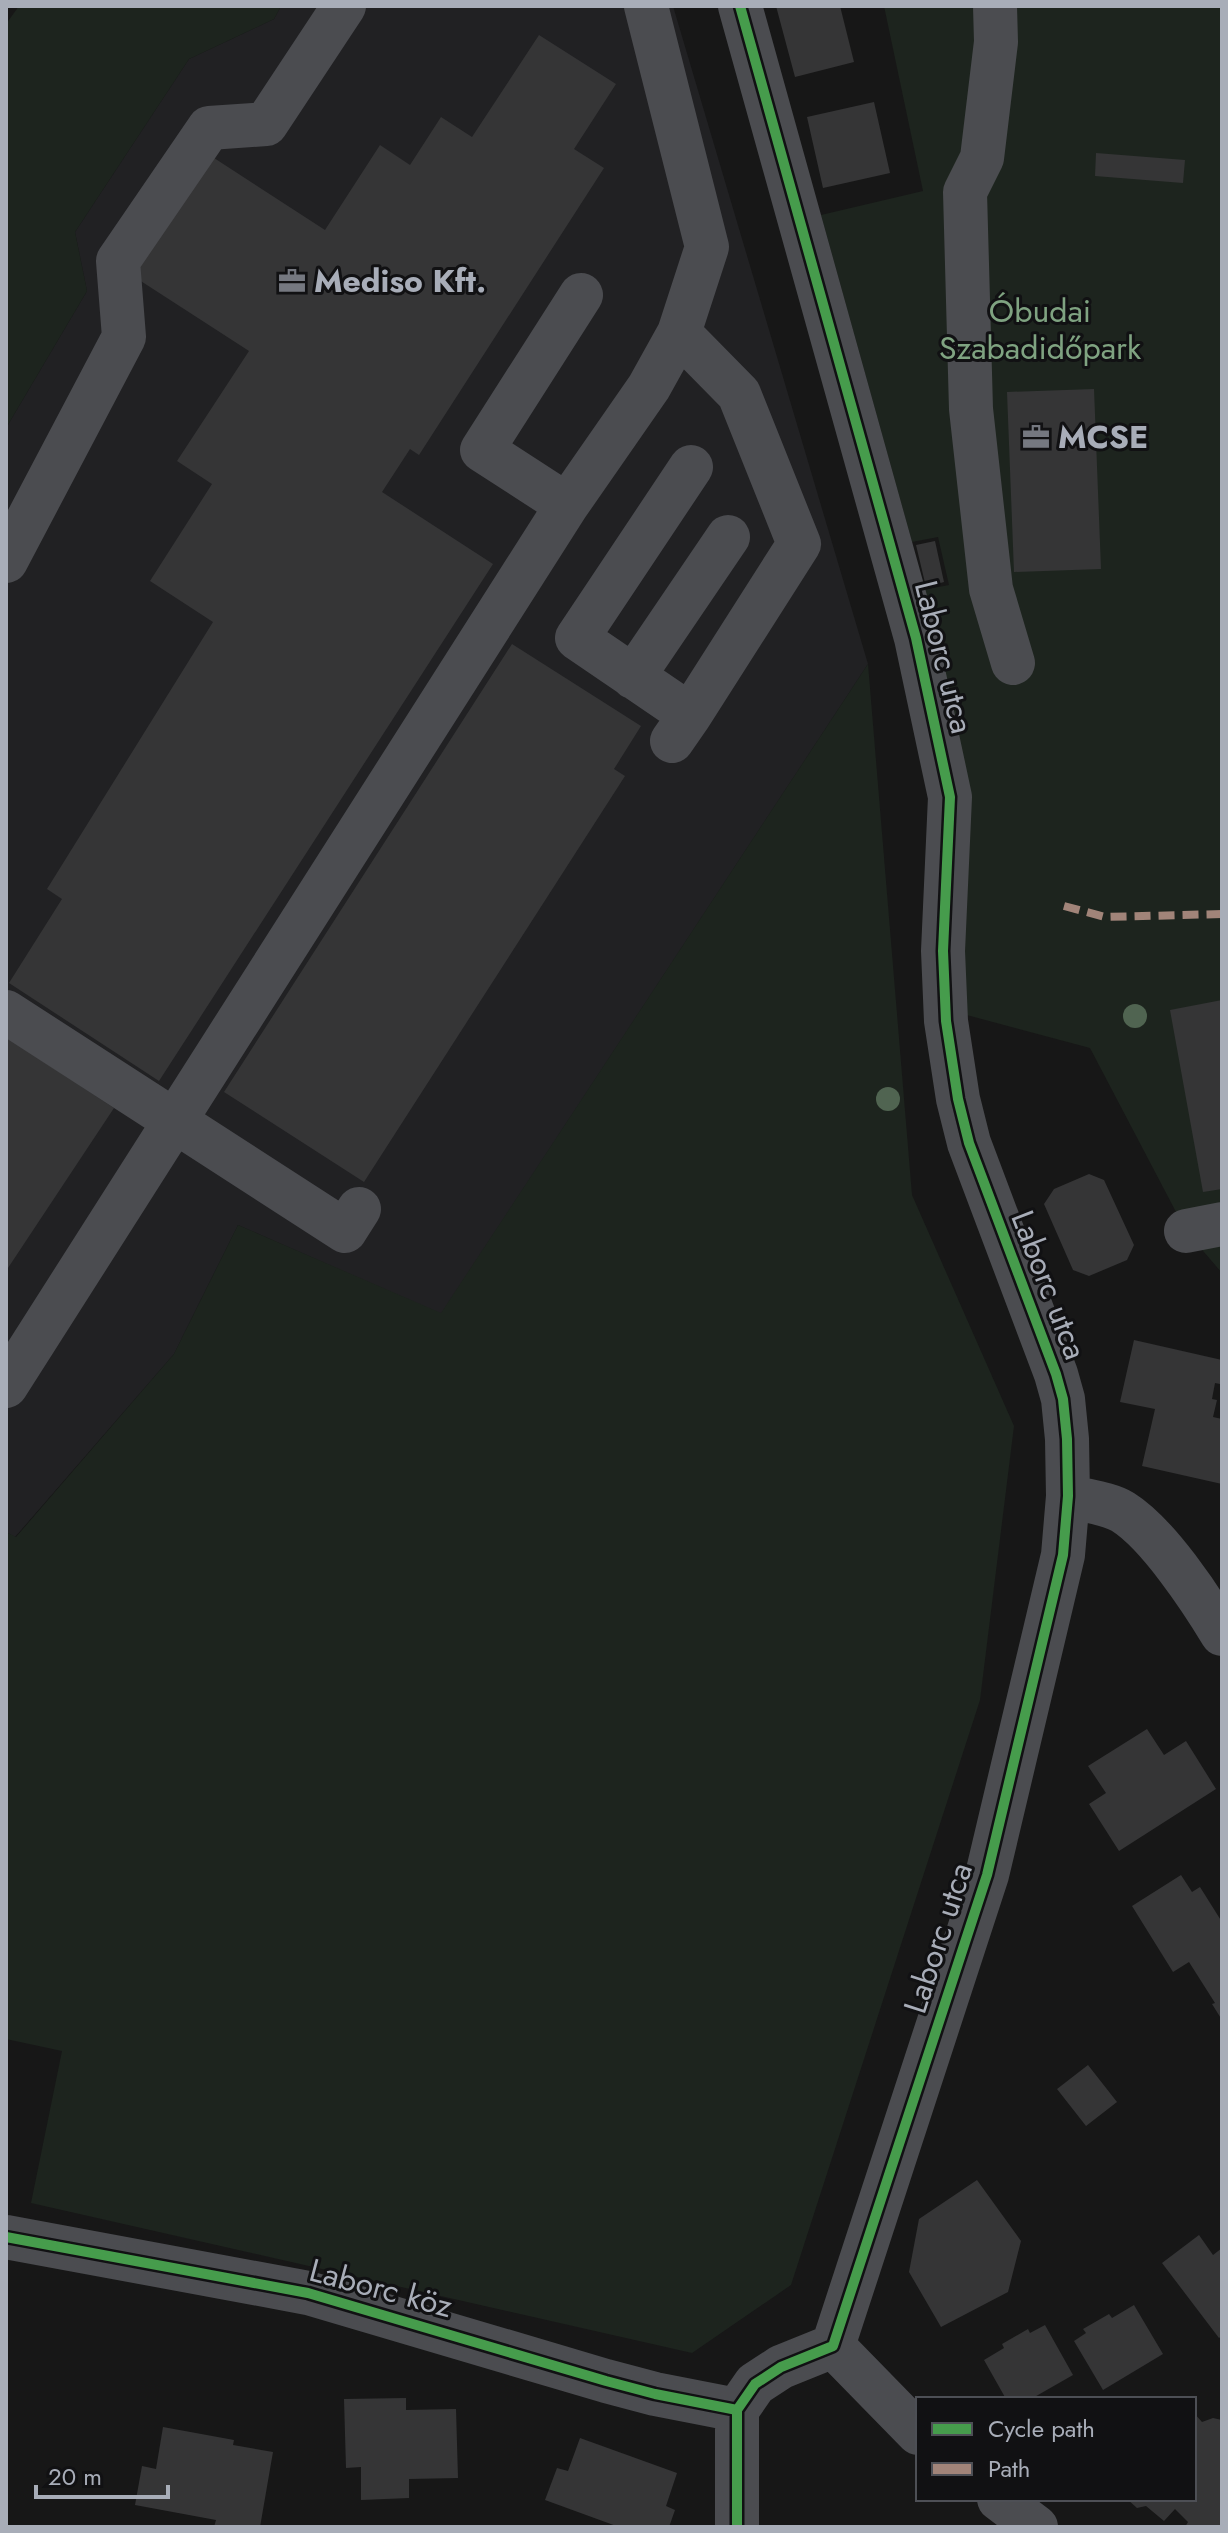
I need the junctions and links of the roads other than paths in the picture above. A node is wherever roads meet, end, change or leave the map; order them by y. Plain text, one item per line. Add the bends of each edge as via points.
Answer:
1 (344, 6) edge
2 (646, 6) edge
3 (740, 6) edge
4 (995, 6) edge
5 (581, 295) dead end
6 (679, 333) junction
7 (691, 467) dead end
8 (567, 505) junction
9 (728, 537) dead end
10 (6, 561) edge
11 (1013, 663) dead end
12 (633, 677) junction
13 (6, 1012) edge
14 (174, 1120) junction
15 (359, 1209) dead end
16 (6, 1386) edge
17 (1068, 1496) junction
18 (1222, 1634) edge
19 (6, 2237) edge
20 (833, 2346) junction
21 (737, 2410) junction
22 (916, 2431) edge
23 (1002, 2501) edge
24 (737, 2527) edge
25 (1036, 2527) edge

1 - 10 street via 266,124 209,128 118,261 124,337
2 - 6 street via 707,247
3 - 17 street, Laborc utca via 922,667 950,797 943,951 946,1021 958,1099 969,1143 1063,1399
4 - 11 street via 996,42 982,158 965,192 969,363 991,589
5 - 8 street via 482,450
6 - 8 street via 649,387
6 - 12 street via 739,394 799,544 681,728
7 - 12 street via 577,638
8 - 14 street
9 - 12 street
13 - 14 street
14 - 15 street via 345,1231
14 - 16 street
17 - 18 street via 1122,1512 1156,1542
17 - 20 street, Laborc utca via 1063,1555 987,1875
19 - 21 street, Laborc köz via 308,2293 619,2384
20 - 21 street via 755,2384
20 - 22 street
21 - 24 street
23 - 25 street

